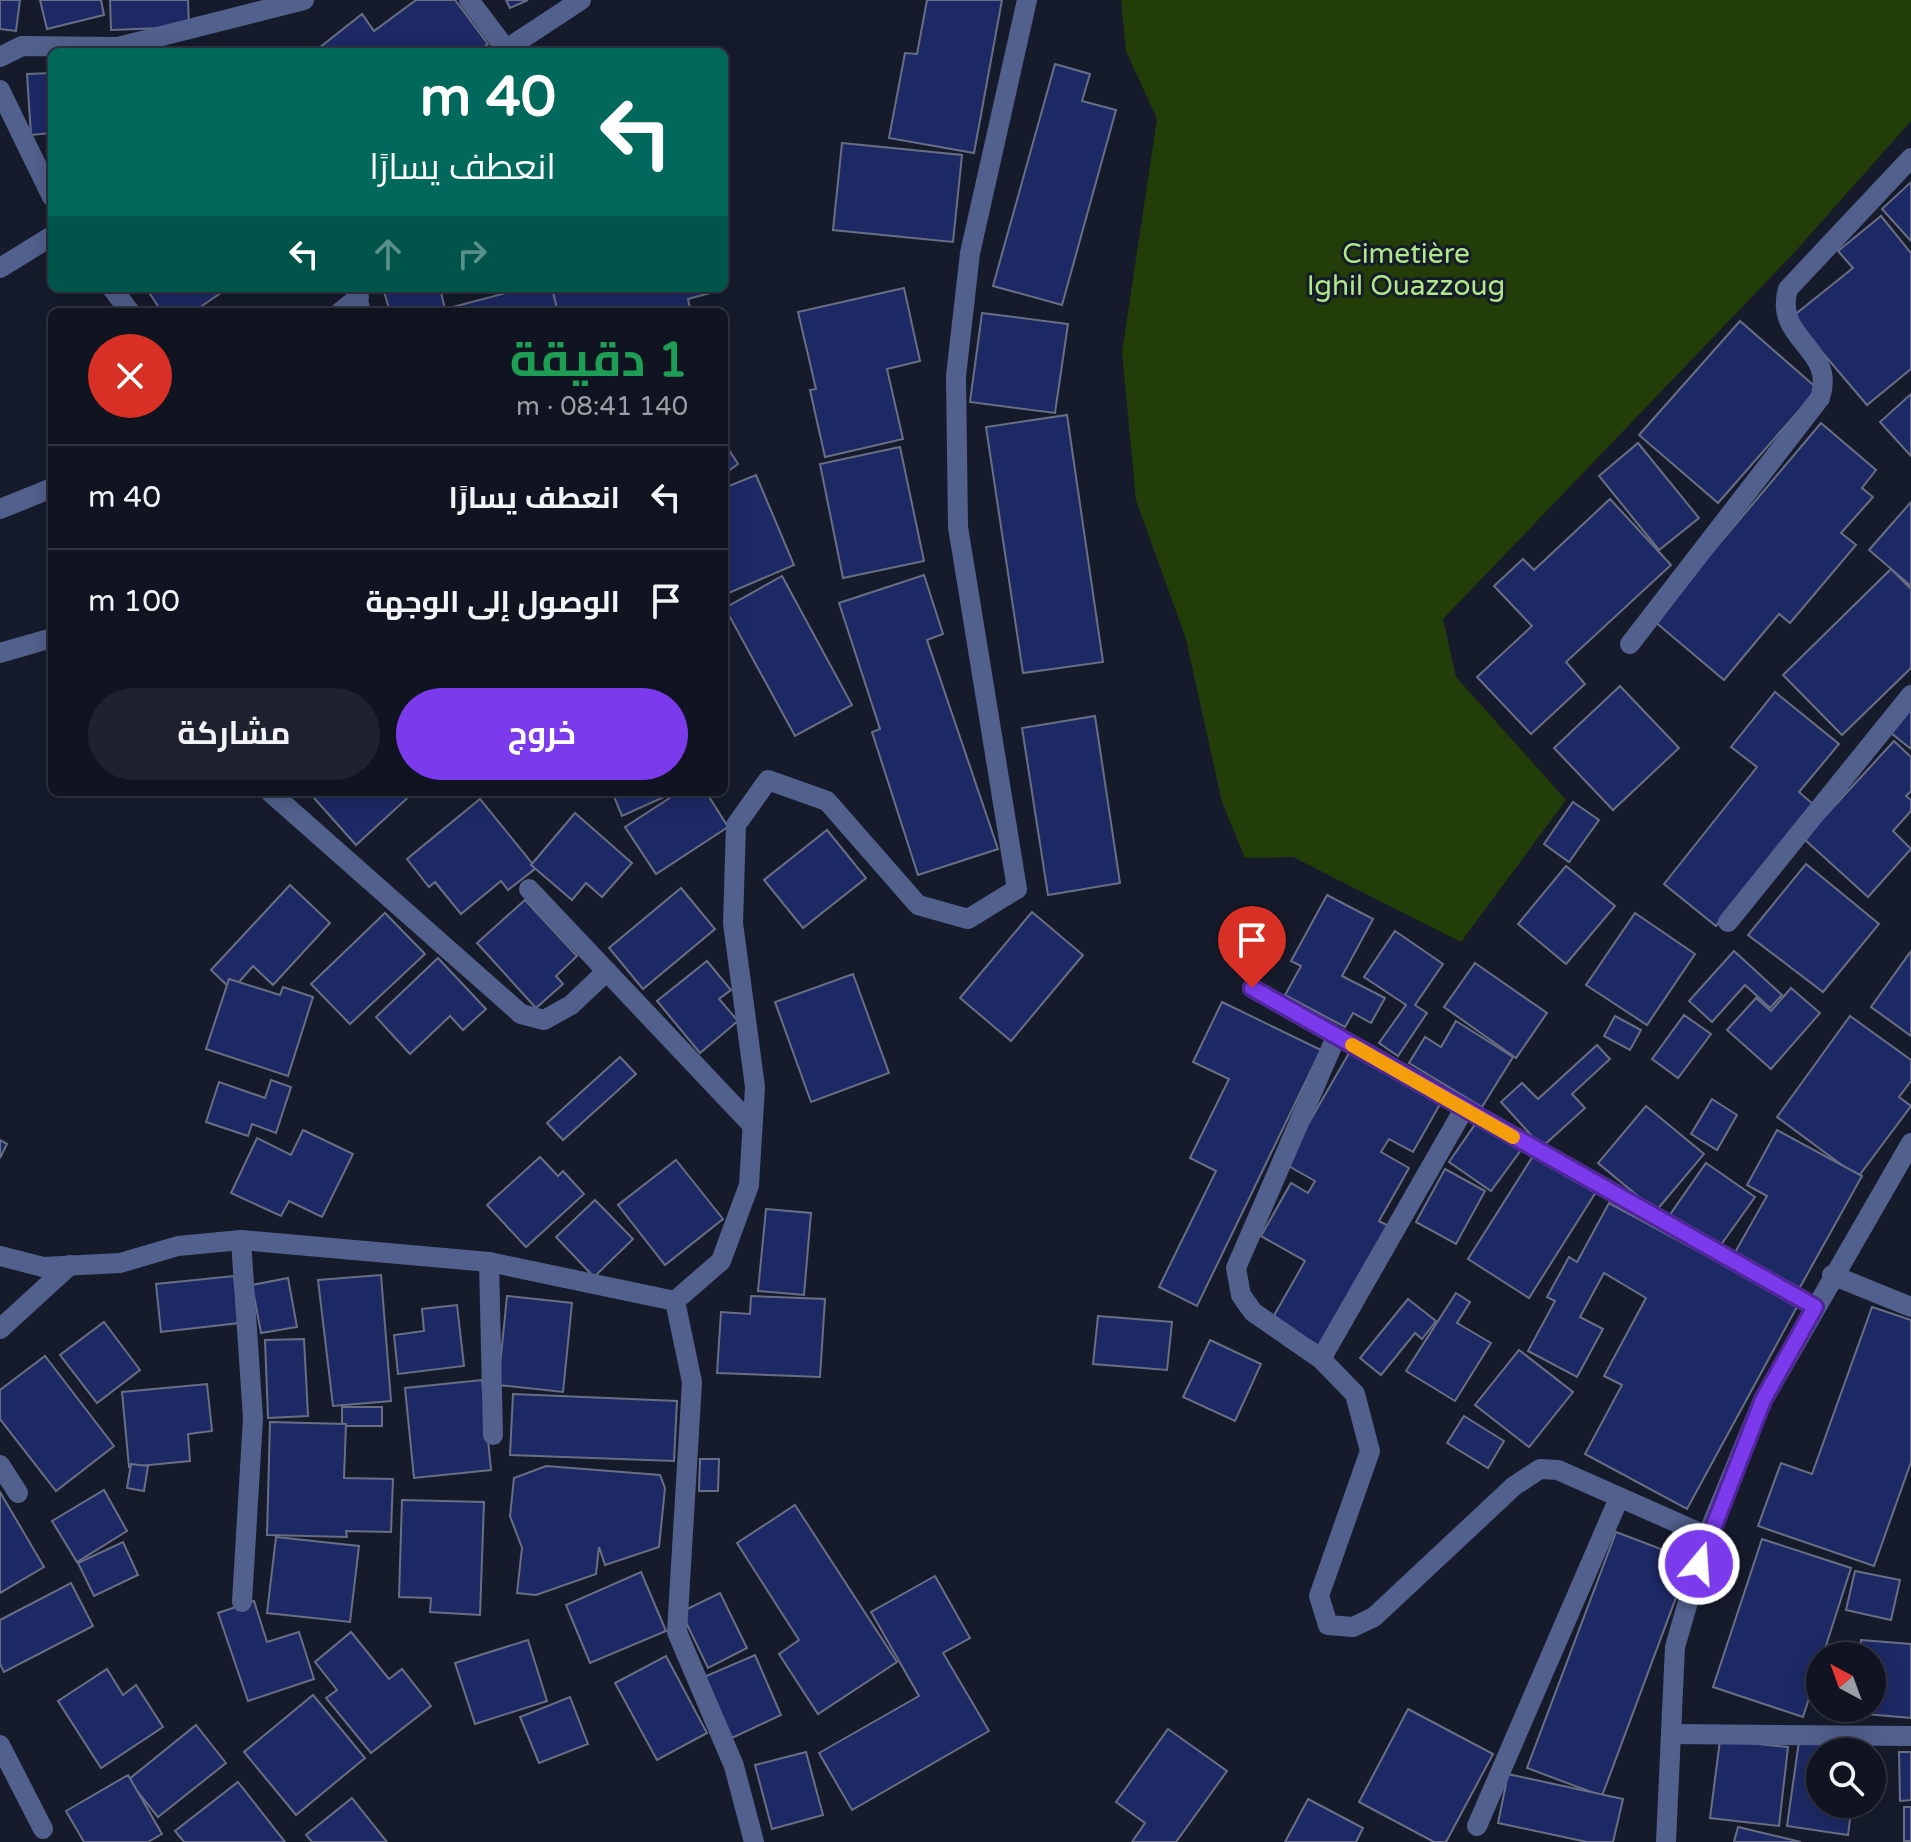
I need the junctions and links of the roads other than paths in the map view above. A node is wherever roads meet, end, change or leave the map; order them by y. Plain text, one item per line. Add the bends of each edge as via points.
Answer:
1 (304, 0) edge
2 (469, 0) edge
3 (581, 0) edge
4 (1027, 0) edge
5 (503, 48) edge
6 (507, 48) edge
7 (0, 57) edge
8 (0, 90) edge
9 (1911, 158) edge
10 (48, 189) edge
11 (48, 238) edge
12 (0, 268) edge
13 (48, 490) edge
14 (0, 509) edge
15 (48, 639) edge
16 (1630, 644) dead end
17 (0, 653) edge
18 (1911, 695) edge
19 (275, 796) edge
20 (529, 889) dead end
21 (1728, 922) dead end
22 (607, 971) junction
23 (1252, 988) dead end
24 (1336, 1037) junction
25 (1464, 1109) junction
26 (752, 1125) junction
27 (1911, 1143) edge
28 (241, 1240) junction
29 (0, 1256) edge
30 (489, 1262) junction
31 (70, 1265) junction
32 (1832, 1275) junction
33 (675, 1301) junction
34 (1815, 1307) junction
35 (1911, 1307) edge
36 (0, 1329) edge
37 (1321, 1359) junction
38 (493, 1435) dead end
39 (0, 1465) edge
40 (18, 1493) dead end
41 (1619, 1498) junction
42 (1707, 1536) junction
43 (242, 1602) dead end
44 (1671, 1734) junction
45 (1911, 1736) edge
46 (0, 1745) edge
47 (1477, 1826) dead end
48 (43, 1829) dead end
49 (754, 1842) edge
50 (1666, 1842) edge

1 - 7 street via 118,47 22,46
2 - 5 street
3 - 6 street
4 - 26 street via 970,253 956,376 958,527 1017,889 968,919 918,905 827,801 768,780 736,825 733,923 755,1087
8 - 10 street
9 - 16 street via 1788,289 1783,306 1787,321 1823,367 1820,398
11 - 12 street
13 - 14 street
15 - 17 street
18 - 21 street
19 - 22 street via 521,1014 544,1020 571,1005
20 - 22 street
22 - 26 street
23 - 24 street
24 - 25 street
24 - 37 street via 1236,1268 1241,1295 1253,1312
25 - 34 street
25 - 37 street
26 - 33 street via 749,1185 721,1261
27 - 32 street
28 - 30 street
28 - 31 street via 178,1246 120,1263
28 - 43 street via 253,1418
29 - 31 street via 43,1267
30 - 33 street
30 - 38 street
31 - 36 street
32 - 34 street
32 - 35 street
33 - 49 street via 692,1382 677,1632 734,1766
34 - 42 street via 1763,1400
37 - 41 street via 1355,1394 1370,1451 1319,1596 1328,1625 1353,1627 1374,1617 1514,1486 1540,1469 1558,1470
39 - 40 street
41 - 42 street
41 - 47 street
42 - 44 street via 1675,1647
44 - 45 street
44 - 50 street
46 - 48 street

